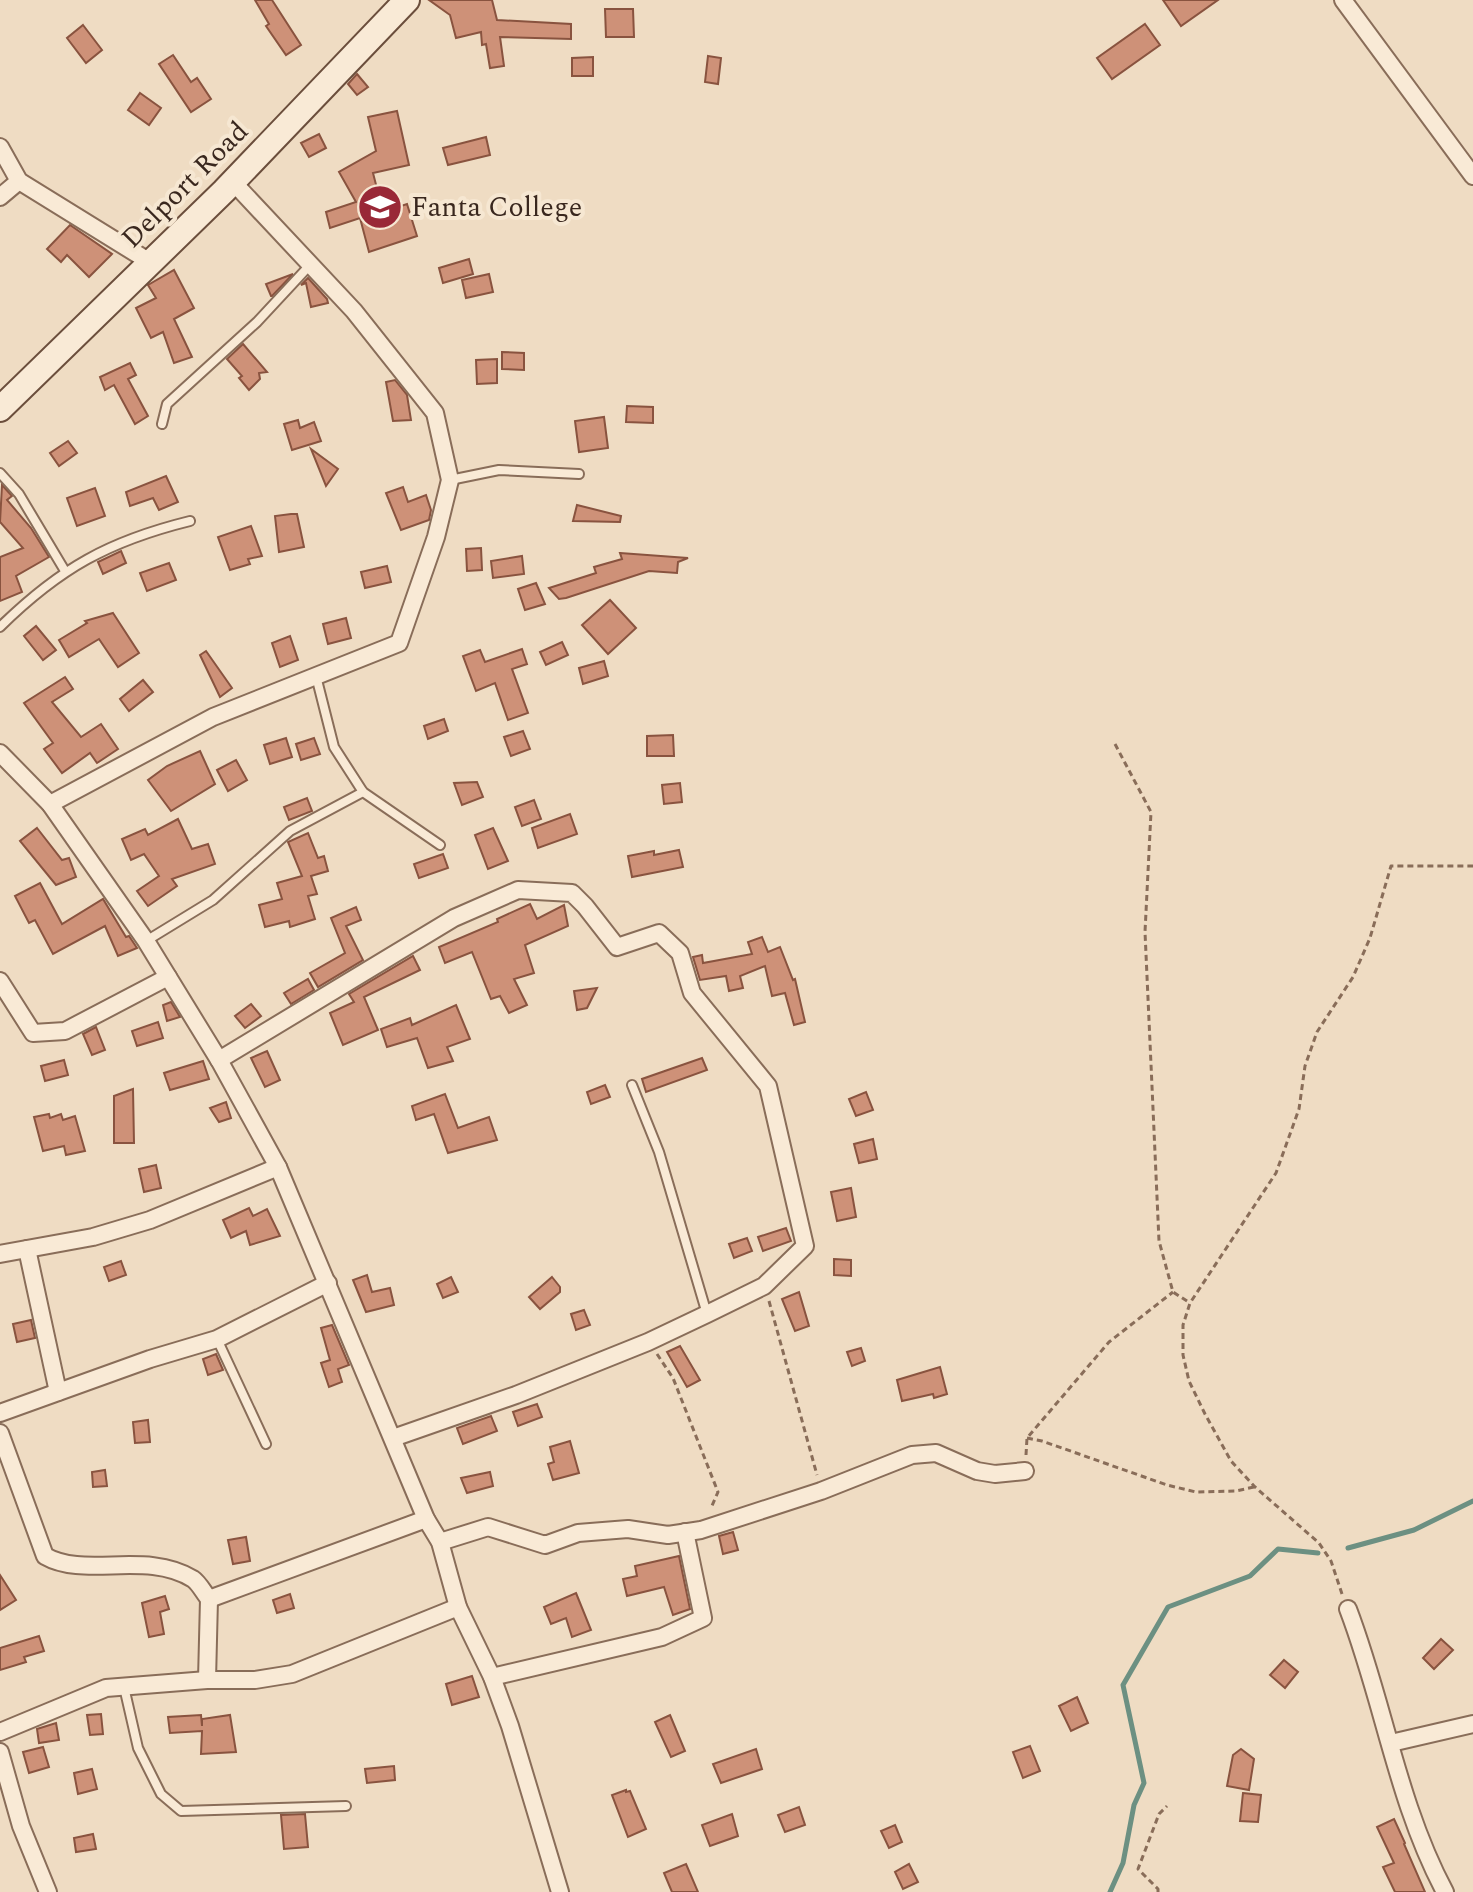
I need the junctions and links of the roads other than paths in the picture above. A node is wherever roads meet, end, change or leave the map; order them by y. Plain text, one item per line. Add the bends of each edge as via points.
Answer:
1 (407, 0) edge
2 (1343, 0) edge
3 (0, 147) edge
4 (1473, 176) edge
5 (19, 181) junction
6 (233, 182) junction
7 (0, 197) edge
8 (150, 262) junction
9 (311, 265) junction
10 (0, 409) edge
11 (162, 424) dead end
12 (0, 473) edge
13 (579, 474) dead end
14 (450, 480) junction
15 (190, 521) dead end
16 (65, 571) junction
17 (0, 627) edge
18 (316, 676) junction
19 (0, 753) edge
20 (363, 792) junction
21 (50, 804) junction
22 (440, 845) dead end
23 (146, 941) junction
24 (168, 977) junction
25 (0, 981) edge
26 (219, 1060) junction
27 (632, 1085) dead end
28 (278, 1167) junction
29 (27, 1249) junction
30 (0, 1254) edge
31 (328, 1283) junction
32 (707, 1314) junction
33 (217, 1339) junction
34 (58, 1392) junction
35 (0, 1413) edge
36 (0, 1433) edge
37 (393, 1438) junction
38 (266, 1444) dead end
39 (1025, 1471) road end
40 (426, 1519) junction
41 (693, 1531) junction
42 (440, 1542) junction
43 (209, 1599) junction
44 (458, 1607) junction
45 (1348, 1609) road end
46 (492, 1677) junction
47 (207, 1680) junction
48 (124, 1687) junction
49 (1473, 1724) edge
50 (0, 1732) edge
51 (1391, 1743) junction
52 (0, 1752) edge
53 (346, 1806) dead end
54 (48, 1892) edge
55 (560, 1892) edge
56 (1445, 1892) edge

1 - 6 street, Delport Road
2 - 4 street
3 - 5 street
5 - 7 street
5 - 8 street
6 - 8 street, Delport Road
6 - 9 street
8 - 10 street, Delport Road
9 - 11 lane via 167,404
9 - 14 street via 435,413
12 - 16 lane via 19,494
13 - 14 lane via 499,470
14 - 18 street via 399,643
15 - 16 lane via 147,531
16 - 17 lane
18 - 20 lane via 334,747
18 - 21 street via 213,717
19 - 21 street
20 - 22 lane
20 - 23 lane via 290,831 213,900
21 - 23 street
23 - 24 street
24 - 25 street via 65,1031 33,1033
24 - 26 street
26 - 28 street
26 - 32 street via 454,918 518,890 572,893 617,947 659,933 680,953 692,993 768,1086 805,1246 764,1286
27 - 32 lane via 659,1152
28 - 29 street via 150,1220
28 - 31 street
29 - 30 street
29 - 34 street
31 - 33 street
31 - 37 street
32 - 37 street via 516,1395
33 - 34 street
33 - 38 lane
34 - 35 street
36 - 43 street via 45,1556 58,1564 152,1564 194,1580
37 - 40 street
39 - 41 street via 995,1474 936,1453 912,1455 821,1491
40 - 42 street
40 - 43 street
41 - 42 street via 578,1533 545,1545 488,1527
41 - 46 street via 703,1618 662,1637
42 - 44 street
43 - 47 street
44 - 46 street
44 - 47 street via 292,1674
45 - 51 street
46 - 55 street
47 - 48 street
48 - 50 street via 106,1688
48 - 53 lane via 138,1748 161,1794 181,1811
49 - 51 street
51 - 56 street via 1411,1819
52 - 54 street via 21,1826

